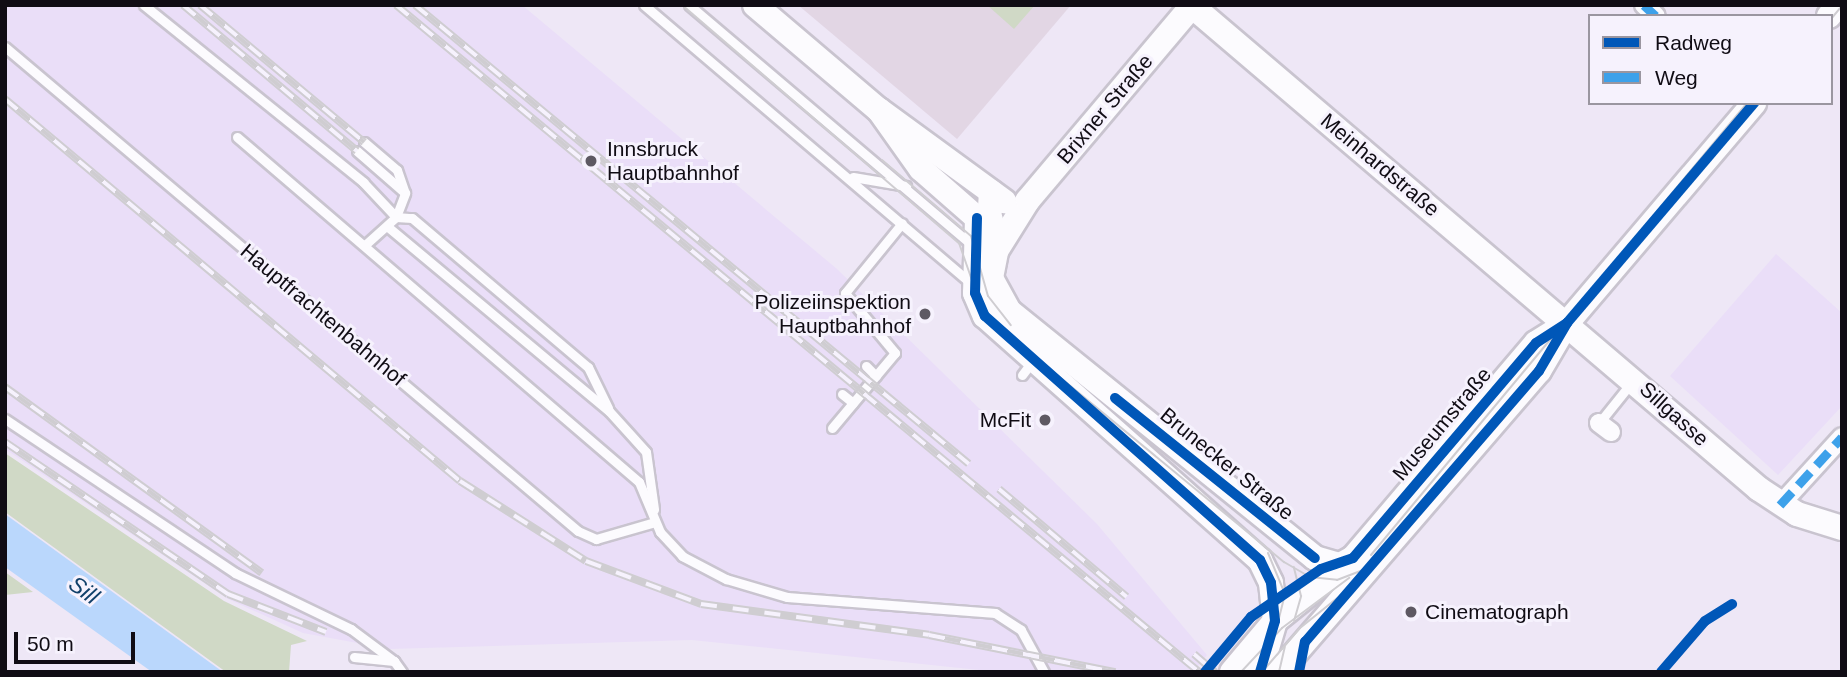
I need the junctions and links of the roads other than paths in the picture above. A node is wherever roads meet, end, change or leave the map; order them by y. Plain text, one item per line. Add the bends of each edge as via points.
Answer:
1 (144, 5) edge
2 (644, 5) edge
3 (655, 5) edge
4 (690, 5) edge
5 (755, 5) edge
6 (1193, 6) edge
7 (660, 17) junction
8 (5, 47) edge
9 (1752, 105) edge
10 (879, 110) junction
11 (237, 137) dead end
12 (364, 142) dead end
13 (356, 151) dead end
14 (848, 175) junction
15 (906, 186) junction
16 (990, 192) junction
17 (405, 193) junction
18 (1023, 207) junction
19 (396, 217) junction
20 (902, 223) junction
21 (388, 227) junction
22 (366, 244) junction
23 (979, 250) junction
24 (1567, 323) junction
25 (866, 366) dead end
26 (876, 376) junction
27 (1634, 379) junction
28 (842, 394) dead end
29 (853, 404) junction
30 (609, 411) junction
31 (5, 419) edge
32 (832, 428) dead end
33 (1605, 428) dead end
34 (1842, 437) edge
35 (1780, 505) junction
36 (654, 518) junction
37 (1842, 528) edge
38 (1315, 558) junction
39 (1353, 558) junction
40 (1325, 584) junction
41 (1275, 621) junction
42 (354, 657) dead end
43 (1291, 660) edge
44 (394, 661) junction
45 (402, 672) edge
46 (1044, 672) edge
47 (1232, 672) edge
48 (1260, 672) edge

1 - 19 lane via 363,182
2 - 7 lane
3 - 7 lane
4 - 15 lane
5 - 10 street
6 - 18 street, Brixner Straße
6 - 24 street, Meinhardstraße
7 - 14 lane
8 - 36 lane, Hauptfrachtenbahnhof via 578,531 596,538
9 - 24 street, Museumstraße
10 - 16 street via 911,127
10 - 23 street
11 - 22 lane
12 - 17 lane via 397,170
13 - 17 lane
14 - 15 lane
14 - 20 lane
15 - 23 lane
16 - 18 street
16 - 23 street
17 - 19 lane
18 - 23 street
18 - 23 street, Brixner Straße via 992,261
19 - 21 lane
19 - 30 lane via 412,218 589,367
20 - 23 lane via 962,272
20 - 26 lane via 845,293 894,347
21 - 22 lane
21 - 30 lane
22 - 36 lane via 639,482
23 - 38 street, Brunecker Straße via 1020,320
23 - 41 street via 985,316 1027,369 1246,543 1271,583
24 - 27 street, Sillgasse
24 - 39 street, Museumstraße via 1536,343
24 - 43 street, Museumstraße via 1550,357
25 - 26 lane
26 - 29 lane
27 - 33 lane
27 - 35 street, Sillgasse
28 - 29 lane
29 - 32 lane
30 - 36 lane via 646,452
31 - 44 lane via 235,573 352,629
34 - 35 street
35 - 37 street, Sillgasse
36 - 46 lane via 682,556 773,594 995,613 1021,631
38 - 39 street via 1340,565
38 - 40 street
39 - 40 street, Museumstraße
40 - 41 street, Museumstraße
40 - 43 street, Museumstraße via 1321,611
41 - 47 street, Museumstraße
41 - 48 street
42 - 44 lane
44 - 45 lane

